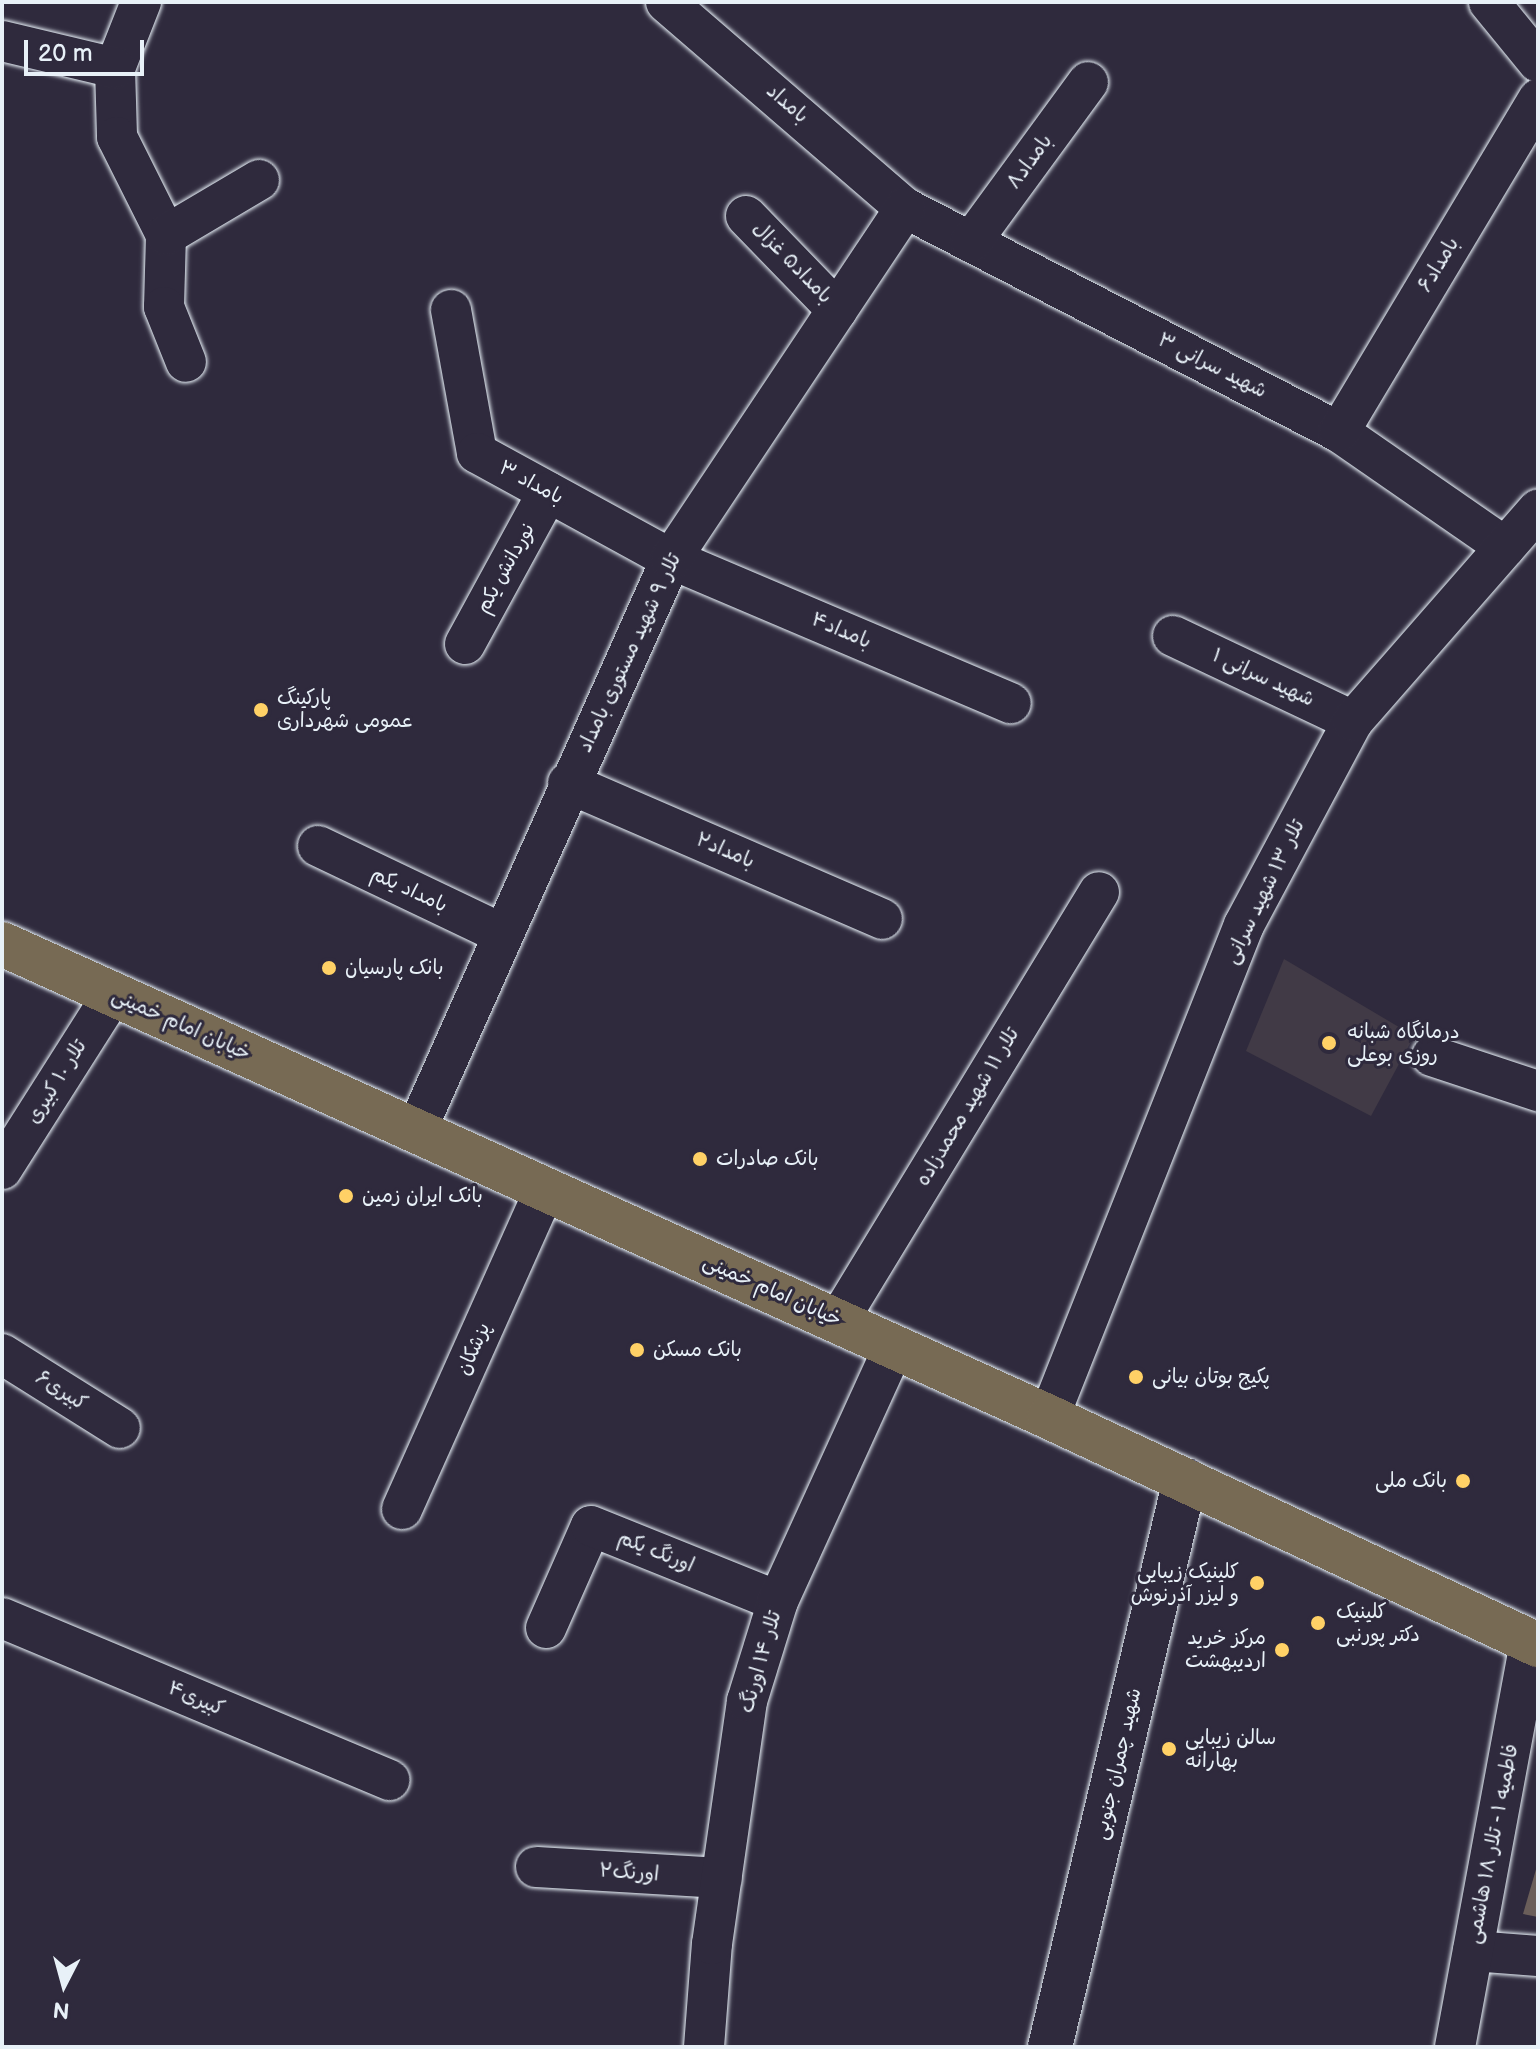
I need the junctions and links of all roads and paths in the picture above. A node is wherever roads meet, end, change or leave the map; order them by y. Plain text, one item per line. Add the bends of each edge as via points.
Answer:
1 (141, 2) edge
2 (1489, 2) edge
3 (686, 8) edge
4 (2, 41) edge
5 (1538, 62) edge
6 (115, 68) junction
7 (1088, 82) dead end
8 (1538, 99) edge
9 (259, 180) dead end
10 (905, 208) junction
11 (746, 216) dead end
12 (166, 235) junction
13 (971, 242) junction
14 (451, 310) dead end
15 (837, 310) junction
16 (186, 362) dead end
17 (1339, 432) junction
18 (548, 492) junction
19 (1538, 510) edge
20 (1505, 547) junction
21 (671, 559) junction
22 (1173, 636) dead end
23 (465, 644) dead end
24 (1011, 703) dead end
25 (1353, 721) junction
26 (568, 783) junction
27 (318, 846) dead end
28 (1099, 892) dead end
29 (882, 919) dead end
30 (500, 933) junction
31 (2, 944) edge
32 (113, 994) junction
33 (1432, 1056) dead end
34 (1538, 1091) edge
35 (416, 1131) junction
36 (2, 1169) edge
37 (545, 1189) junction
38 (838, 1321) junction
39 (894, 1347) junction
40 (2, 1354) edge
41 (1049, 1417) junction
42 (120, 1428) dead end
43 (1185, 1480) junction
44 (402, 1509) dead end
45 (778, 1601) junction
46 (2, 1618) edge
47 (546, 1628) dead end
48 (1534, 1644) edge
49 (390, 1780) dead end
50 (536, 1867) dead end
51 (722, 1878) junction
52 (1473, 1951) junction
53 (1538, 1956) edge
54 (704, 2047) edge
55 (1050, 2047) edge
56 (1455, 2047) edge

1 - 6 street
2 - 5 street
3 - 10 street, بامداد
4 - 6 street
6 - 12 street via 117,137
7 - 13 street, بامداد۸
8 - 17 street, بامداد۶
9 - 12 street
10 - 13 street, شهید سرانی ۳
10 - 15 street, تلار ۹ شهید مستوری بامداد
11 - 15 street, بامداد۵ غزال
12 - 16 street via 164,307
13 - 17 street, شهید سرانی ۳
14 - 18 street, بامداد ۳ via 477,453
15 - 21 street, تلار ۹ شهید مستوری بامداد
17 - 20 street, شهید سرانی ۳
18 - 21 street, بامداد ۳
18 - 23 street, نوردانش یکم
19 - 20 street, تلار ۱۳ شهید سرانی
20 - 25 street, تلار ۱۳ شهید سرانی
21 - 24 street, بامداد۴
21 - 26 street, تلار ۹ شهید مستوری بامداد
22 - 25 street, شهید سرانی ۱
25 - 41 street, تلار ۱۳ شهید سرانی via 1244,925
26 - 29 street, بامداد۲
26 - 30 street, تلار ۹ شهید مستوری بامداد
27 - 30 street, بامداد یکم
28 - 38 street, تلار ۱۱ شهید محمدزاده
30 - 35 street, تلار ۹ شهید مستوری بامداد
31 - 32 main road, خیابان امام خمینی
32 - 35 main road, خیابان امام خمینی
32 - 36 street, تلار ۱۰ کبیری
33 - 34 street
35 - 37 main road, خیابان امام خمینی
37 - 38 main road, خیابان امام خمینی
37 - 44 street, پزشکان
38 - 39 main road, خیابان امام خمینی
39 - 41 main road, خیابان امام خمینی
39 - 45 street, تلار ۱۴ اورنگ
40 - 42 street, کبیری۶
41 - 43 main road, خیابان امام خمینی
43 - 48 main road, خیابان امام خمینی
43 - 55 main road, شهید چمران جنوبی
45 - 47 street, اورنگ یکم via 591,1526
45 - 51 street, تلار ۱۴ اورنگ via 747,1701
46 - 49 street, کبیری۴
48 - 52 street, فاطمیه ۱ - تلار ۱۸ هاشمی
50 - 51 street, اورنگ۲
51 - 54 street, تلار ۱۴ اورنگ
52 - 53 street
52 - 56 street, فاطمیه ۱ - تلار ۱۸ هاشمی

